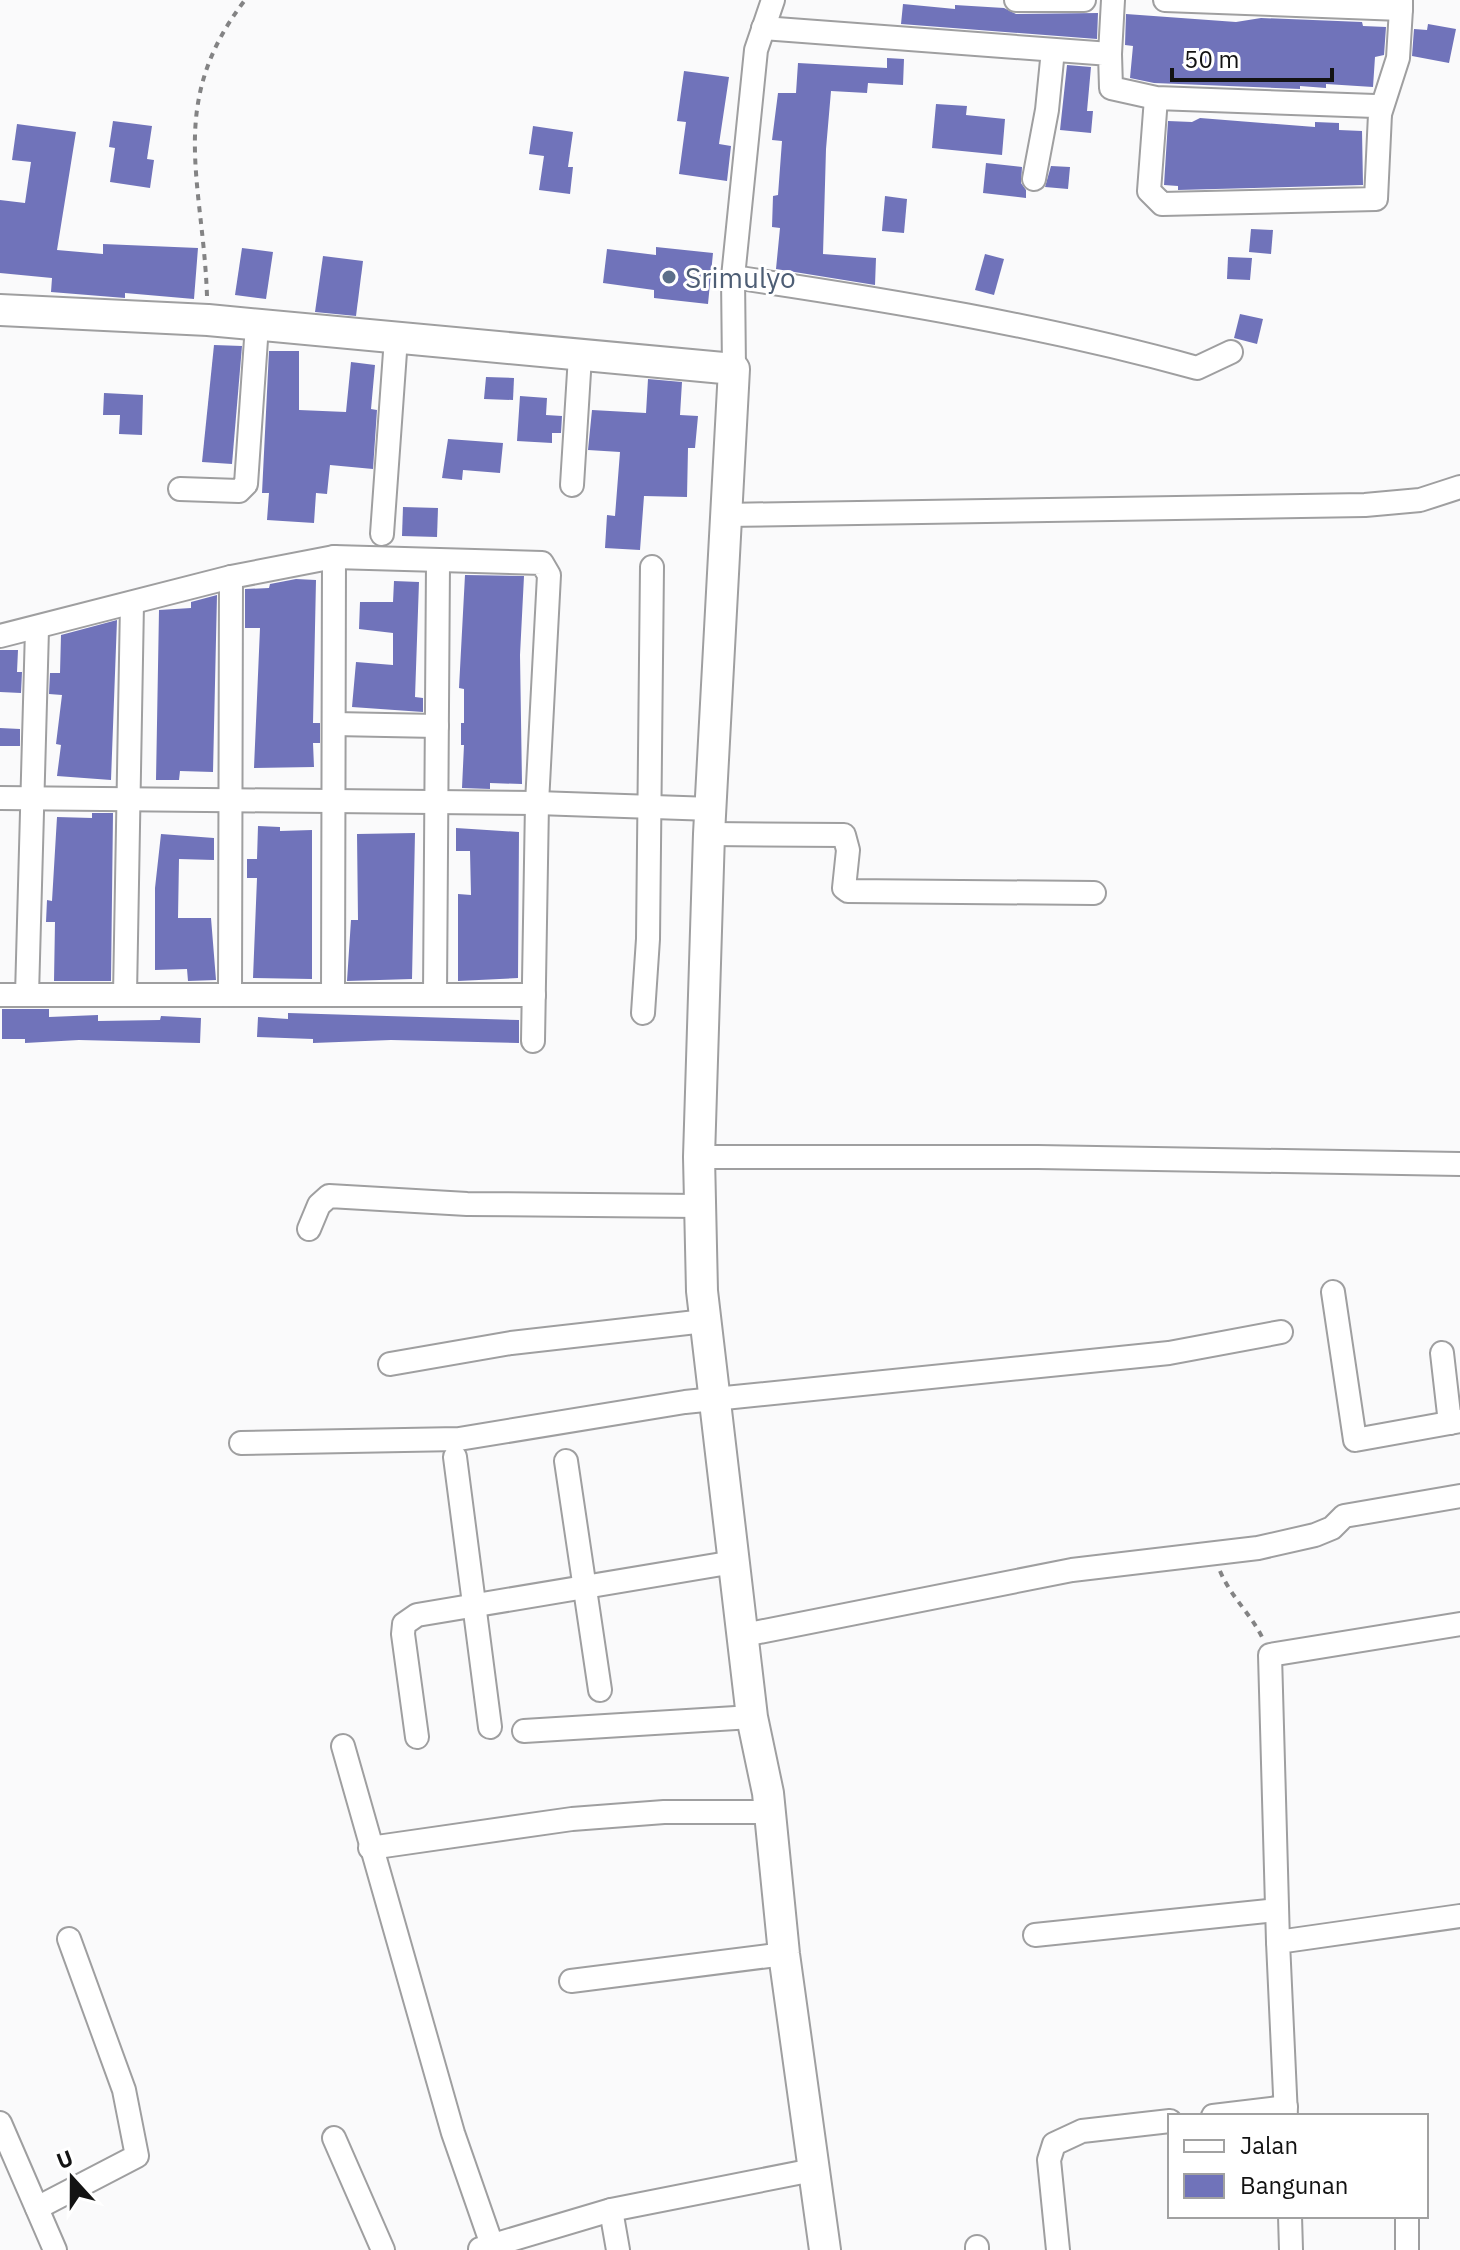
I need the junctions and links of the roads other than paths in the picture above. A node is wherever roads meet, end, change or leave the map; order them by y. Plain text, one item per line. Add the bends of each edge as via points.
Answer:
1 (773, 0) edge
2 (1016, 0) edge
3 (1084, 0) edge
4 (1113, 0) edge
5 (1165, 0) edge
6 (1048, 1) edge
7 (1401, 5) edge
8 (763, 28) junction
9 (1053, 50) junction
10 (1110, 54) junction
11 (1156, 98) junction
12 (1380, 114) junction
13 (1034, 179) dead end
14 (733, 277) junction
15 (0, 310) edge
16 (257, 325) junction
17 (396, 338) junction
18 (1231, 352) dead end
19 (580, 356) junction
20 (722, 369) junction
21 (572, 485) dead end
22 (1460, 487) edge
23 (180, 489) dead end
24 (724, 515) junction
25 (382, 534) dead end
26 (334, 557) junction
27 (438, 563) junction
28 (652, 567) dead end
29 (231, 577) junction
30 (132, 603) junction
31 (37, 629) junction
32 (0, 636) edge
33 (334, 724) junction
34 (437, 726) junction
35 (0, 798) edge
36 (33, 798) junction
37 (129, 799) junction
38 (230, 800) junction
39 (334, 801) junction
40 (436, 801) junction
41 (537, 803) junction
42 (649, 806) junction
43 (707, 817) junction
44 (1094, 893) dead end
45 (0, 995) edge
46 (27, 995) junction
47 (125, 995) junction
48 (230, 995) junction
49 (333, 995) junction
50 (435, 995) junction
51 (534, 995) junction
52 (643, 1013) dead end
53 (533, 1041) dead end
54 (711, 1157) junction
55 (1460, 1164) edge
56 (684, 1207) junction
57 (309, 1229) dead end
58 (1333, 1292) dead end
59 (689, 1323) junction
60 (1281, 1332) dead end
61 (1442, 1353) dead end
62 (390, 1364) dead end
63 (711, 1399) junction
64 (1455, 1422) edge
65 (241, 1443) dead end
66 (455, 1457) dead end
67 (566, 1461) dead end
68 (1460, 1496) edge
69 (734, 1562) junction
70 (587, 1586) junction
71 (476, 1605) junction
72 (1460, 1624) edge
73 (754, 1632) junction
74 (600, 1690) dead end
75 (752, 1717) junction
76 (490, 1727) dead end
77 (524, 1731) dead end
78 (417, 1737) dead end
79 (343, 1746) dead end
80 (767, 1812) junction
81 (370, 1848) junction
82 (1277, 1910) junction
83 (1460, 1916) edge
84 (1035, 1935) dead end
85 (69, 1939) dead end
86 (1278, 1942) junction
87 (773, 1956) junction
88 (571, 1981) dead end
89 (1286, 2112) edge
90 (1250, 2114) edge
91 (1168, 2121) edge
92 (0, 2123) edge
93 (334, 2138) dead end
94 (813, 2170) junction
95 (37, 2208) junction
96 (611, 2210) junction
97 (1290, 2218) edge
98 (1407, 2218) edge
99 (485, 2248) edge
100 (55, 2250) edge
101 (383, 2250) edge
102 (618, 2250) edge
103 (825, 2250) edge
104 (1058, 2250) edge
105 (1291, 2250) edge
106 (1407, 2250) edge

1 - 8 street
2 - 6 street
3 - 6 street
4 - 10 street
5 - 7 street
7 - 12 street via 1398,58
8 - 9 street
8 - 14 street via 756,50
9 - 10 street
9 - 13 street
10 - 11 street via 1111,88
11 - 12 street via 1375,106
11 - 12 street via 1149,191 1162,204 1376,199
14 - 18 street via 949,311 1109,343 1197,368
14 - 20 street
15 - 16 street
16 - 17 street
16 - 23 street via 246,484 239,491
17 - 19 street
17 - 25 street
19 - 20 street
19 - 21 street
20 - 24 street
22 - 24 street via 1420,500 1365,505
24 - 43 street
26 - 27 street
26 - 29 street
26 - 33 street
27 - 34 street
27 - 41 street via 538,561 546,568
28 - 42 street
29 - 30 street
29 - 38 street
30 - 31 street
30 - 37 street
31 - 32 street
31 - 36 street
33 - 34 street
33 - 39 street
34 - 40 street
35 - 36 street
36 - 37 street
36 - 46 street
37 - 38 street
37 - 47 street
38 - 39 street
38 - 48 street
39 - 40 street
39 - 49 street
40 - 41 street
40 - 50 street
41 - 42 street
41 - 51 street
42 - 43 street via 674,806
42 - 52 street
43 - 44 street via 844,835 848,891
43 - 54 street
45 - 46 street
46 - 47 street
47 - 48 street
48 - 49 street
49 - 50 street
50 - 51 street
51 - 53 street
54 - 55 street
54 - 56 street
56 - 57 street via 329,1196
56 - 59 street
58 - 64 street via 1355,1440
59 - 62 street via 511,1343
59 - 63 street
60 - 63 street via 1169,1353
61 - 64 street
63 - 65 street via 459,1439
63 - 69 street
66 - 71 street
67 - 70 street
68 - 73 street via 1344,1516 1315,1535 1213,1555 1072,1570
69 - 70 street
69 - 73 street
70 - 71 street
70 - 74 street
71 - 76 street
71 - 78 street via 417,1615 404,1624
72 - 82 street via 1270,1655
73 - 75 street
75 - 77 street
75 - 80 street
79 - 81 street
80 - 81 street via 572,1819
80 - 87 street
81 - 99 street
82 - 84 street
82 - 86 street
83 - 86 street
85 - 95 street via 124,2090 137,2156
86 - 89 street
87 - 88 street
87 - 94 street
89 - 90 street
91 - 104 street via 1082,2131 1054,2144 1049,2160
92 - 95 street
93 - 101 street
94 - 96 street
94 - 103 street
95 - 100 street
96 - 99 street
96 - 102 street
97 - 105 street
98 - 106 street

